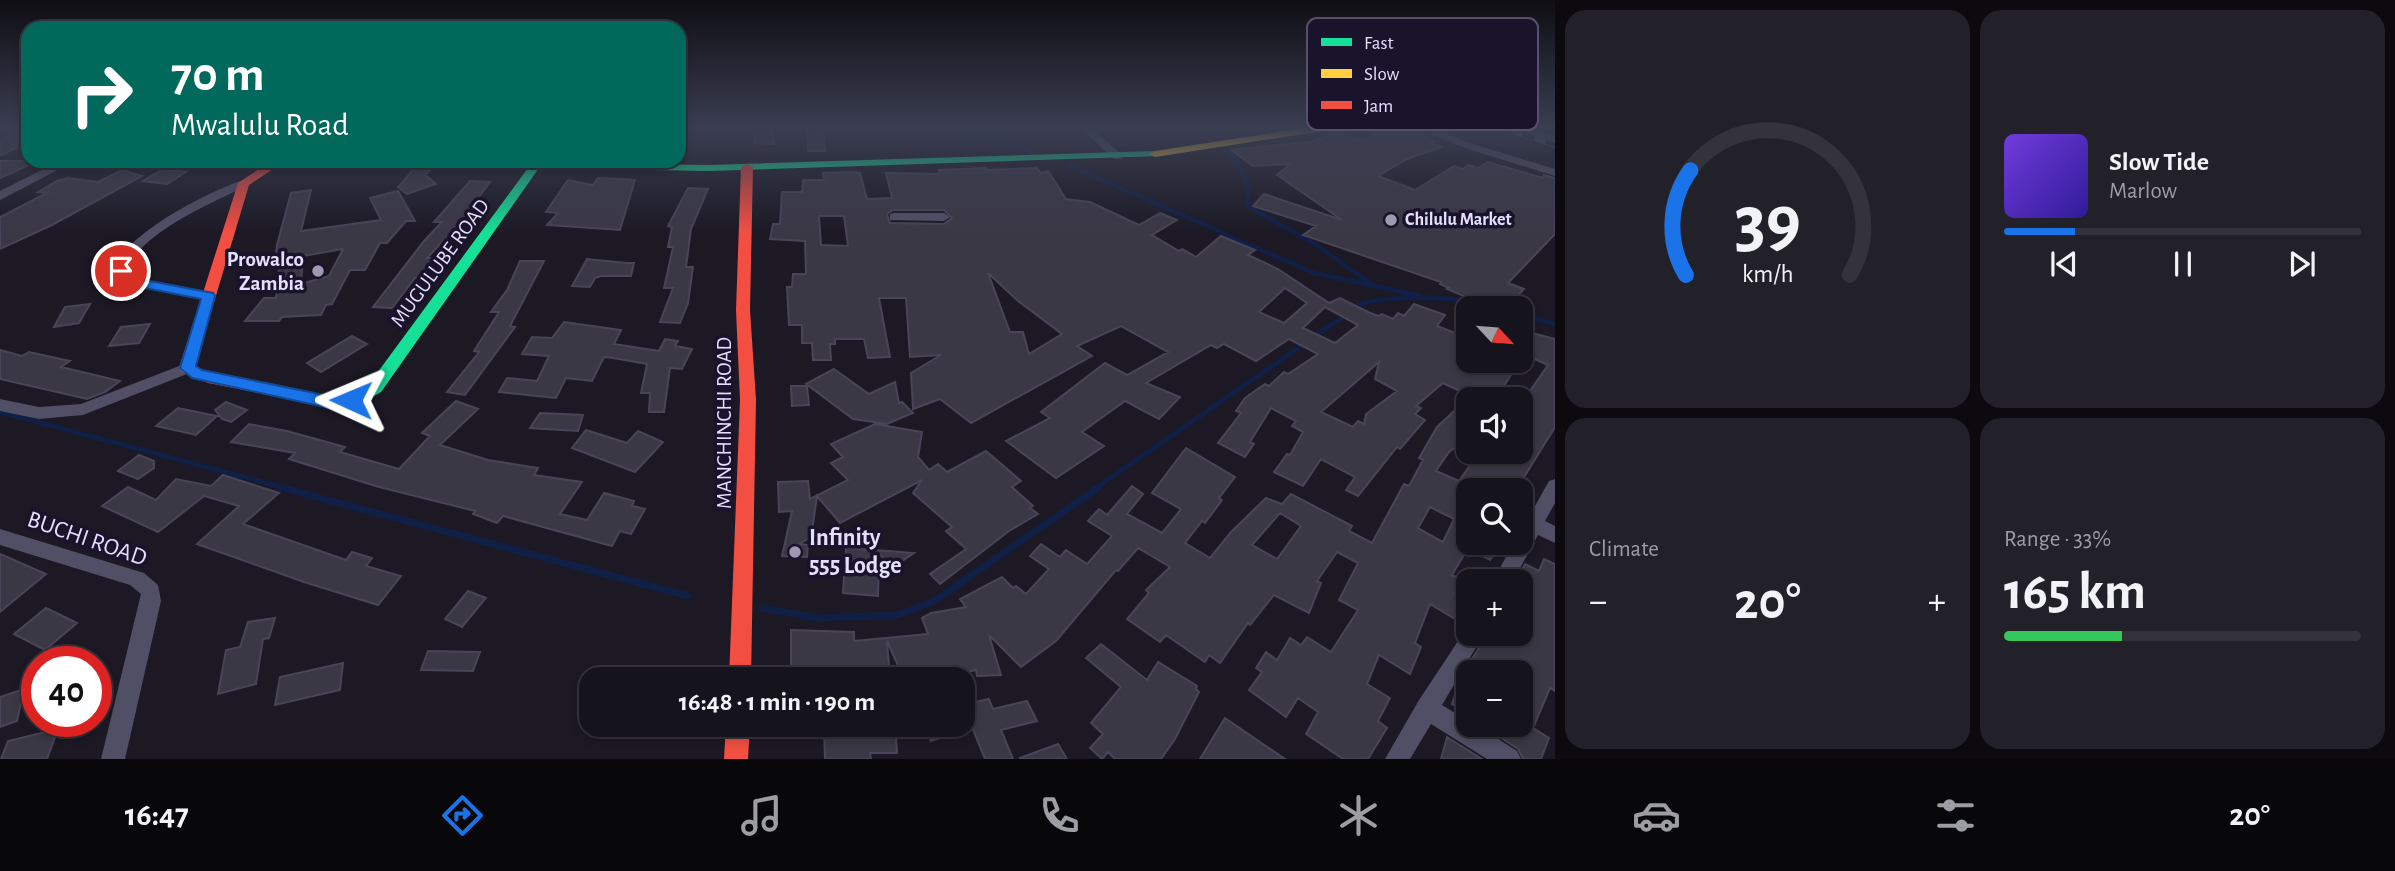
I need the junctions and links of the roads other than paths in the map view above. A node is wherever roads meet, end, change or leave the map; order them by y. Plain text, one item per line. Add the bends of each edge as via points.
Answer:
1 (917, 162) edge
2 (1521, 162) edge
3 (686, 166) edge
4 (747, 167) junction
5 (55, 168) edge
6 (268, 168) edge
7 (534, 168) edge
8 (1555, 173) edge
9 (244, 183) junction
10 (0, 196) edge
11 (894, 217) dead end
12 (944, 217) dead end
13 (208, 296) junction
14 (187, 368) junction
15 (0, 405) edge
16 (1555, 486) edge
17 (1534, 524) junction
18 (1555, 534) edge
19 (0, 537) edge
20 (1510, 569) edge
21 (1466, 646) edge
22 (740, 667) edge
23 (1427, 709) junction
24 (737, 737) edge
25 (113, 759) edge
26 (736, 759) edge
27 (1397, 759) edge
28 (1509, 759) edge

1 - 4 main road
2 - 8 street
3 - 4 main road
4 - 22 main road, MANCHINCHI ROAD via 743,310 748,400
5 - 10 street
6 - 9 main road
7 - 14 main road, MUGULUBE ROAD via 375,388 358,398 329,402 208,378
9 - 13 main road
9 - 13 street via 153,232 128,254 121,271 125,280
11 - 12 street
13 - 14 main road
14 - 15 street via 83,409 40,414
16 - 17 street
17 - 18 street
17 - 20 street
19 - 25 street, BUCHI ROAD via 137,579 151,591
21 - 23 street
23 - 27 street
23 - 28 street
24 - 26 main road

